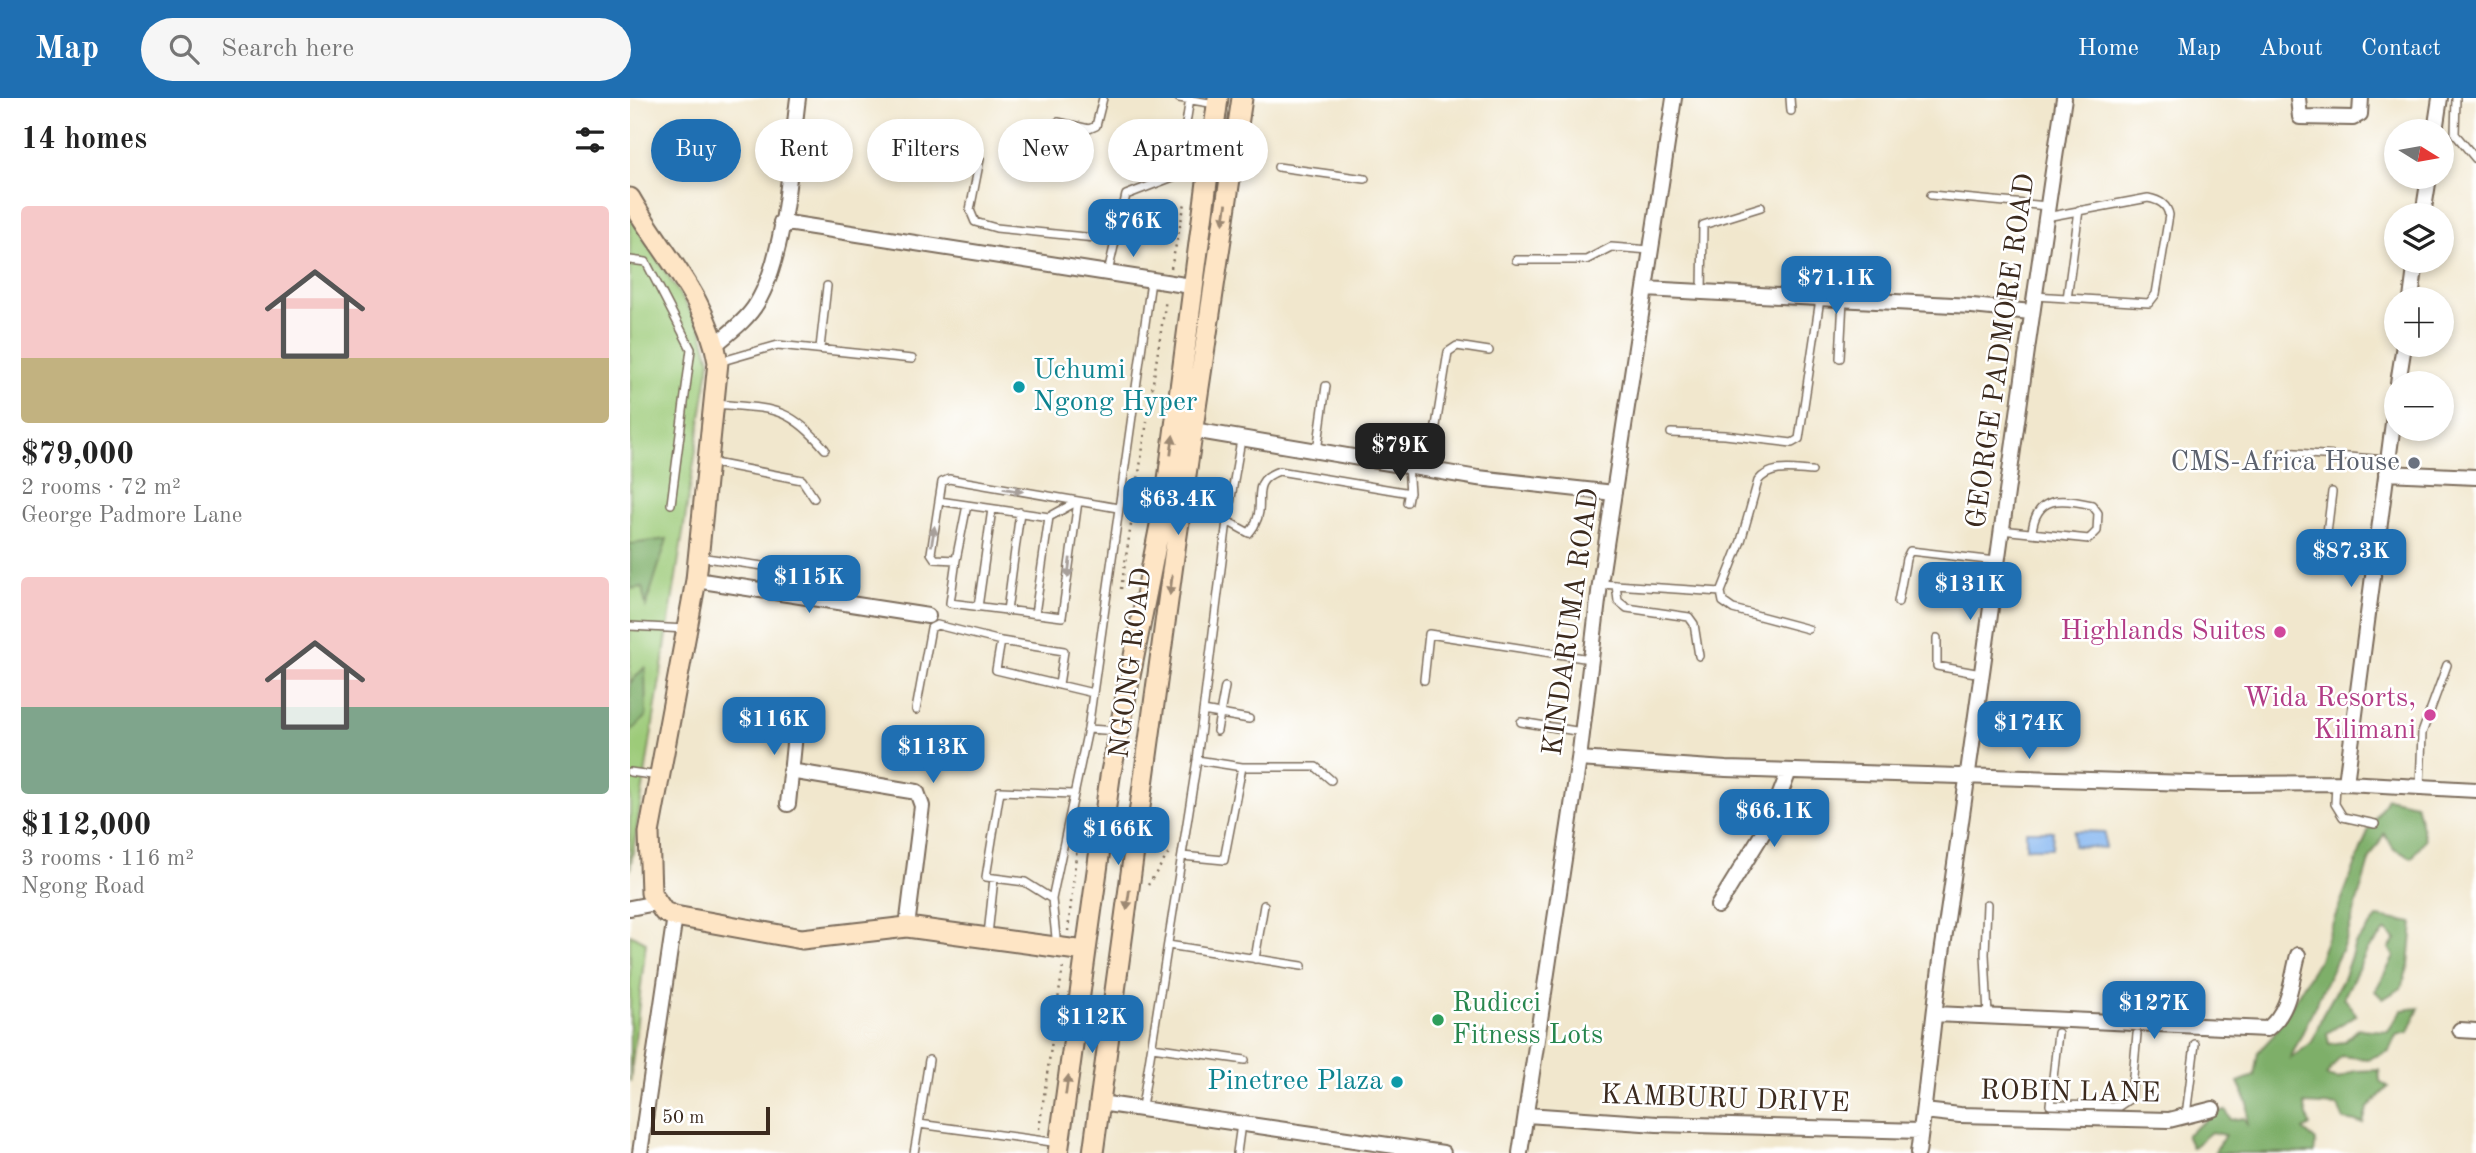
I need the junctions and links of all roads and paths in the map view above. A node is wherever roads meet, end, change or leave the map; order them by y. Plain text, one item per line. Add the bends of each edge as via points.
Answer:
1 (798, 98) edge
2 (1103, 98) edge
3 (1180, 98) edge
4 (1242, 98) edge
5 (1674, 98) edge
6 (1790, 98) edge
7 (2064, 98) edge
8 (2298, 98) edge
9 (2361, 98) edge
10 (2440, 98) edge
11 (2456, 98) edge
12 (1190, 99) edge
13 (1217, 101) edge
14 (1791, 111) dead end
15 (1187, 119) edge
16 (1213, 119) edge
17 (2437, 119) edge
18 (1094, 127) edge
19 (2476, 159) edge
20 (1278, 167) dead end
21 (1365, 179) dead end
22 (975, 182) edge
23 (1160, 182) edge
24 (1198, 182) edge
25 (1200, 182) edge
26 (1931, 195) dead end
27 (630, 198) edge
28 (1761, 207) dead end
29 (2079, 210) junction
30 (2047, 212) junction
31 (635, 222) edge
32 (781, 222) junction
33 (1115, 240) junction
34 (1650, 250) junction
35 (630, 260) edge
36 (1516, 260) dead end
37 (1108, 272) junction
38 (1151, 281) junction
39 (1168, 283) junction
40 (827, 286) dead end
41 (1191, 286) junction
42 (1644, 289) junction
43 (1702, 292) junction
44 (2034, 296) junction
45 (1820, 298) junction
46 (1843, 299) junction
47 (2067, 299) junction
48 (2031, 312) junction
49 (820, 348) junction
50 (1489, 351) dead end
51 (717, 353) junction
52 (1840, 358) dead end
53 (912, 359) dead end
54 (1326, 386) dead end
55 (715, 404) junction
56 (1193, 430) junction
57 (1671, 433) dead end
58 (1241, 440) junction
59 (2390, 441) edge
60 (825, 449) dead end
61 (1317, 452) junction
62 (2283, 452) dead end
63 (708, 462) junction
64 (2386, 466) junction
65 (1408, 467) junction
66 (1429, 470) junction
67 (1812, 471) dead end
68 (2476, 477) edge
69 (1203, 481) dead end
70 (1409, 491) junction
71 (2332, 492) dead end
72 (1614, 493) junction
73 (814, 498) dead end
74 (1078, 500) junction
75 (939, 501) junction
76 (1407, 502) dead end
77 (671, 504) dead end
78 (967, 505) junction
79 (1118, 508) junction
80 (992, 509) junction
81 (1020, 512) junction
82 (1049, 517) junction
83 (1217, 518) dead end
84 (1227, 522) junction
85 (2001, 530) junction
86 (2032, 533) junction
87 (698, 557) junction
88 (956, 560) junction
89 (1996, 561) junction
90 (2372, 566) junction
91 (806, 572) dead end
92 (696, 580) junction
93 (1600, 584) junction
94 (1616, 586) junction
95 (1721, 592) junction
96 (1120, 594) dead end
97 (1898, 602) dead end
98 (978, 607) junction
99 (1007, 611) junction
100 (1035, 614) junction
101 (928, 616) dead end
102 (630, 626) edge
103 (687, 629) junction
104 (1808, 629) dead end
105 (1937, 638) dead end
106 (1001, 641) junction
107 (1699, 656) dead end
108 (1590, 659) junction
109 (2447, 665) dead end
110 (1981, 674) junction
111 (1424, 680) dead end
112 (1059, 685) junction
113 (1225, 687) dead end
114 (1093, 692) junction
115 (916, 710) dead end
116 (1203, 711) junction
117 (797, 714) dead end
118 (1220, 714) junction
119 (1249, 719) dead end
120 (1521, 722) dead end
121 (1088, 729) junction
122 (1121, 731) junction
123 (1217, 731) dead end
124 (1582, 732) junction
125 (1579, 759) junction
126 (1197, 760) junction
127 (1242, 767) junction
128 (790, 771) junction
129 (1789, 771) junction
130 (630, 772) edge
131 (659, 776) junction
132 (1970, 776) junction
133 (1110, 777) junction
134 (1331, 780) dead end
135 (1145, 783) junction
136 (2341, 783) junction
137 (2420, 788) junction
138 (2476, 790) edge
139 (1072, 794) junction
140 (788, 804) dead end
141 (2375, 824) dead end
142 (1080, 828) dead end
143 (1174, 845) dead end
144 (1182, 856) junction
145 (994, 878) junction
146 (1146, 888) dead end
147 (1052, 899) junction
148 (656, 903) junction
149 (1987, 904) dead end
150 (1264, 905) dead end
151 (1718, 906) dead end
152 (630, 908) edge
153 (675, 916) junction
154 (907, 927) junction
155 (987, 939) junction
156 (1168, 945) junction
157 (1061, 948) junction
158 (1086, 951) junction
159 (2298, 955) dead end
160 (1255, 959) junction
161 (1302, 966) dead end
162 (1935, 1014) junction
163 (1988, 1016) junction
164 (2460, 1030) dead end
165 (2476, 1031) edge
166 (2058, 1033) dead end
167 (2137, 1034) dead end
168 (2195, 1044) dead end
169 (1152, 1047) junction
170 (929, 1060) dead end
171 (1245, 1060) dead end
172 (1100, 1103) junction
173 (1142, 1107) junction
174 (2214, 1109) dead end
175 (1924, 1111) junction
176 (2049, 1111) junction
177 (1527, 1115) junction
178 (2185, 1116) junction
179 (919, 1124) junction
180 (1241, 1124) junction
181 (1921, 1131) junction
182 (1037, 1140) junction
183 (1059, 1148) edge
184 (1373, 1148) edge
185 (640, 1153) edge
186 (914, 1153) edge
187 (1093, 1153) edge
188 (1237, 1153) edge
189 (1443, 1153) edge
190 (1520, 1153) edge
191 (1918, 1153) edge

1 - 32 street
2 - 18 lane
3 - 12 lane
4 -> 56 main road, NGONG ROAD
5 - 34 street, KINDARUMA ROAD
6 - 14 lane
7 - 30 street, GEORGE PADMORE ROAD
8 - 9 street via 2300,117 2353,118 2360,114
10 - 17 street
11 - 19 lane via 2455,134
12 - 13 lane
12 - 15 lane
13 - 16 main road, NGONG ROAD
20 - 21 lane
22 - 33 lane via 970,210 975,222
23 - 33 lane via 1126,195
24 - 39 path
25 - 41 main road, NGONG ROAD
26 - 30 lane
27 - 31 main road
28 - 43 lane via 1703,225
29 - 30 lane
29 - 47 lane
29 - 47 lane via 2148,198 2168,208 2169,215 2153,300 2142,305
30 - 44 street, GEORGE PADMORE ROAD
31 - 51 main road via 701,309
32 - 37 street
32 - 51 street via 764,290
33 - 37 lane
34 - 36 lane via 1611,247 1586,260
34 - 42 street, KINDARUMA ROAD
35 - 77 lane via 646,262 691,349
37 - 38 street
38 - 39 street
38 - 79 lane, NGONG ROAD
39 - 41 street
39 - 96 path
40 - 49 lane
122 -> 41 main road, NGONG ROAD via 1166,495
42 - 43 street
42 - 72 street, KINDARUMA ROAD
43 - 45 street
44 - 47 lane
44 - 48 street, GEORGE PADMORE ROAD
45 - 46 street
45 - 57 lane via 1799,439 1792,443
46 - 48 street
46 - 52 lane
48 - 85 street, GEORGE PADMORE ROAD
49 - 51 lane via 778,345
49 - 53 lane
50 - 66 lane via 1457,346 1448,352
51 - 55 main road
54 - 61 lane
55 - 60 lane via 791,415
55 - 63 main road
56 - 58 street
56 -> 135 main road, NGONG ROAD
58 - 61 street
58 - 84 lane
59 - 64 street
61 - 65 street
62 - 64 lane
63 - 73 lane via 802,480
63 - 87 main road
64 - 68 street
64 - 90 street
65 - 66 street
65 - 70 lane
66 - 72 street
67 - 95 lane via 1763,474
69 - 83 path
70 - 76 lane
70 - 84 lane via 1279,471 1261,483 1255,525 1249,533
71 - 90 lane via 2327,533 2332,551
72 - 93 street, KINDARUMA ROAD
75 -> 74 lane via 942,482 949,479
74 - 79 lane
74 - 82 lane
74 -> 100 lane via 1062,617
75 - 78 lane
88 -> 75 lane via 932,556
78 - 80 lane
78 - 88 lane
79 - 114 lane, NGONG ROAD
80 - 81 lane
80 - 98 lane
81 - 82 lane
81 - 99 lane
82 - 100 lane
84 - 116 lane
85 - 86 lane
85 - 89 street, GEORGE PADMORE ROAD
86 - 86 lane via 2034,517 2051,500 2092,505 2098,513 2097,531 2089,539
87 - 91 lane
87 - 92 main road
88 - 98 lane via 950,603
89 - 97 lane via 1910,551
89 - 110 street, GEORGE PADMORE ROAD
90 - 136 street
92 - 101 street
92 - 103 main road
93 - 94 lane
93 - 108 street, KINDARUMA ROAD
94 - 95 lane
94 - 107 lane via 1618,601 1627,608 1689,617
95 - 104 lane via 1723,602 1733,610
98 - 99 lane
99 - 100 lane
102 - 103 lane
103 - 131 main road
105 - 110 lane via 1937,667
106 - 112 lane via 996,670
106 - 112 lane via 1065,651
106 - 115 lane via 937,625 931,628
108 - 111 lane via 1429,634
108 - 124 street, KINDARUMA ROAD
109 - 137 lane via 2422,733
110 - 132 street, GEORGE PADMORE ROAD
112 - 114 lane
113 - 118 lane
114 - 121 lane, NGONG ROAD
116 - 118 lane
116 - 126 lane
117 - 128 street
118 - 119 lane
118 - 123 lane
120 - 124 lane
121 - 122 lane, NGONG ROAD
121 - 139 lane, NGONG ROAD
122 - 133 main road, NGONG ROAD
124 - 125 street, KINDARUMA ROAD
125 - 129 street
125 - 177 street, KINDARUMA ROAD
126 - 127 lane
126 - 144 lane
127 - 134 lane via 1316,767
127 - 144 lane via 1224,860
128 - 140 street
128 - 154 street via 917,792 922,806
129 - 132 street
129 - 151 street via 1769,823
130 - 131 lane
131 - 148 main road via 648,854
132 - 136 street
132 - 162 street, GEORGE PADMORE ROAD
133 - 135 main road via 1133,765 1143,772
133 - 158 main road, NGONG ROAD
135 -> 172 main road, NGONG ROAD
136 - 137 street
136 - 141 lane via 2339,812 2343,817
137 - 138 street
139 - 145 lane via 1000,791 986,877
139 - 147 lane, NGONG ROAD
142 - 157 path
143 - 146 path
144 - 156 lane
145 - 147 lane via 1025,882
145 - 155 lane
147 - 157 lane, NGONG ROAD
148 - 152 street
148 - 153 main road
149 - 163 lane
150 - 160 lane
153 - 154 main road via 802,939
153 - 185 street
154 - 155 main road
155 - 157 main road
156 - 160 lane
156 - 169 lane
157 - 158 main road
157 - 182 path
183 -> 158 main road, NGONG ROAD
159 - 163 street via 2286,1005 2278,1021 2267,1029
160 - 161 lane
162 - 163 street
162 - 175 street, GEORGE PADMORE ROAD
164 - 165 street
166 - 176 lane
167 - 176 lane via 2131,1098 2126,1103
168 - 178 lane
169 - 171 lane
169 - 173 lane
170 - 179 lane
172 - 173 street
172 - 187 main road, NGONG ROAD
173 - 180 street
174 - 178 street, ROBIN LANE
175 - 176 street, ROBIN LANE via 1960,1115
175 - 181 street, GEORGE PADMORE ROAD
176 - 178 street, ROBIN LANE via 2169,1120
177 - 181 street, KAMBURU DRIVE via 1657,1124
177 - 190 street, KINDARUMA ROAD
179 - 182 lane
179 - 186 lane
180 - 184 street
180 - 188 lane
181 - 191 street, GEORGE PADMORE ROAD
182 - 183 lane
184 - 189 street

